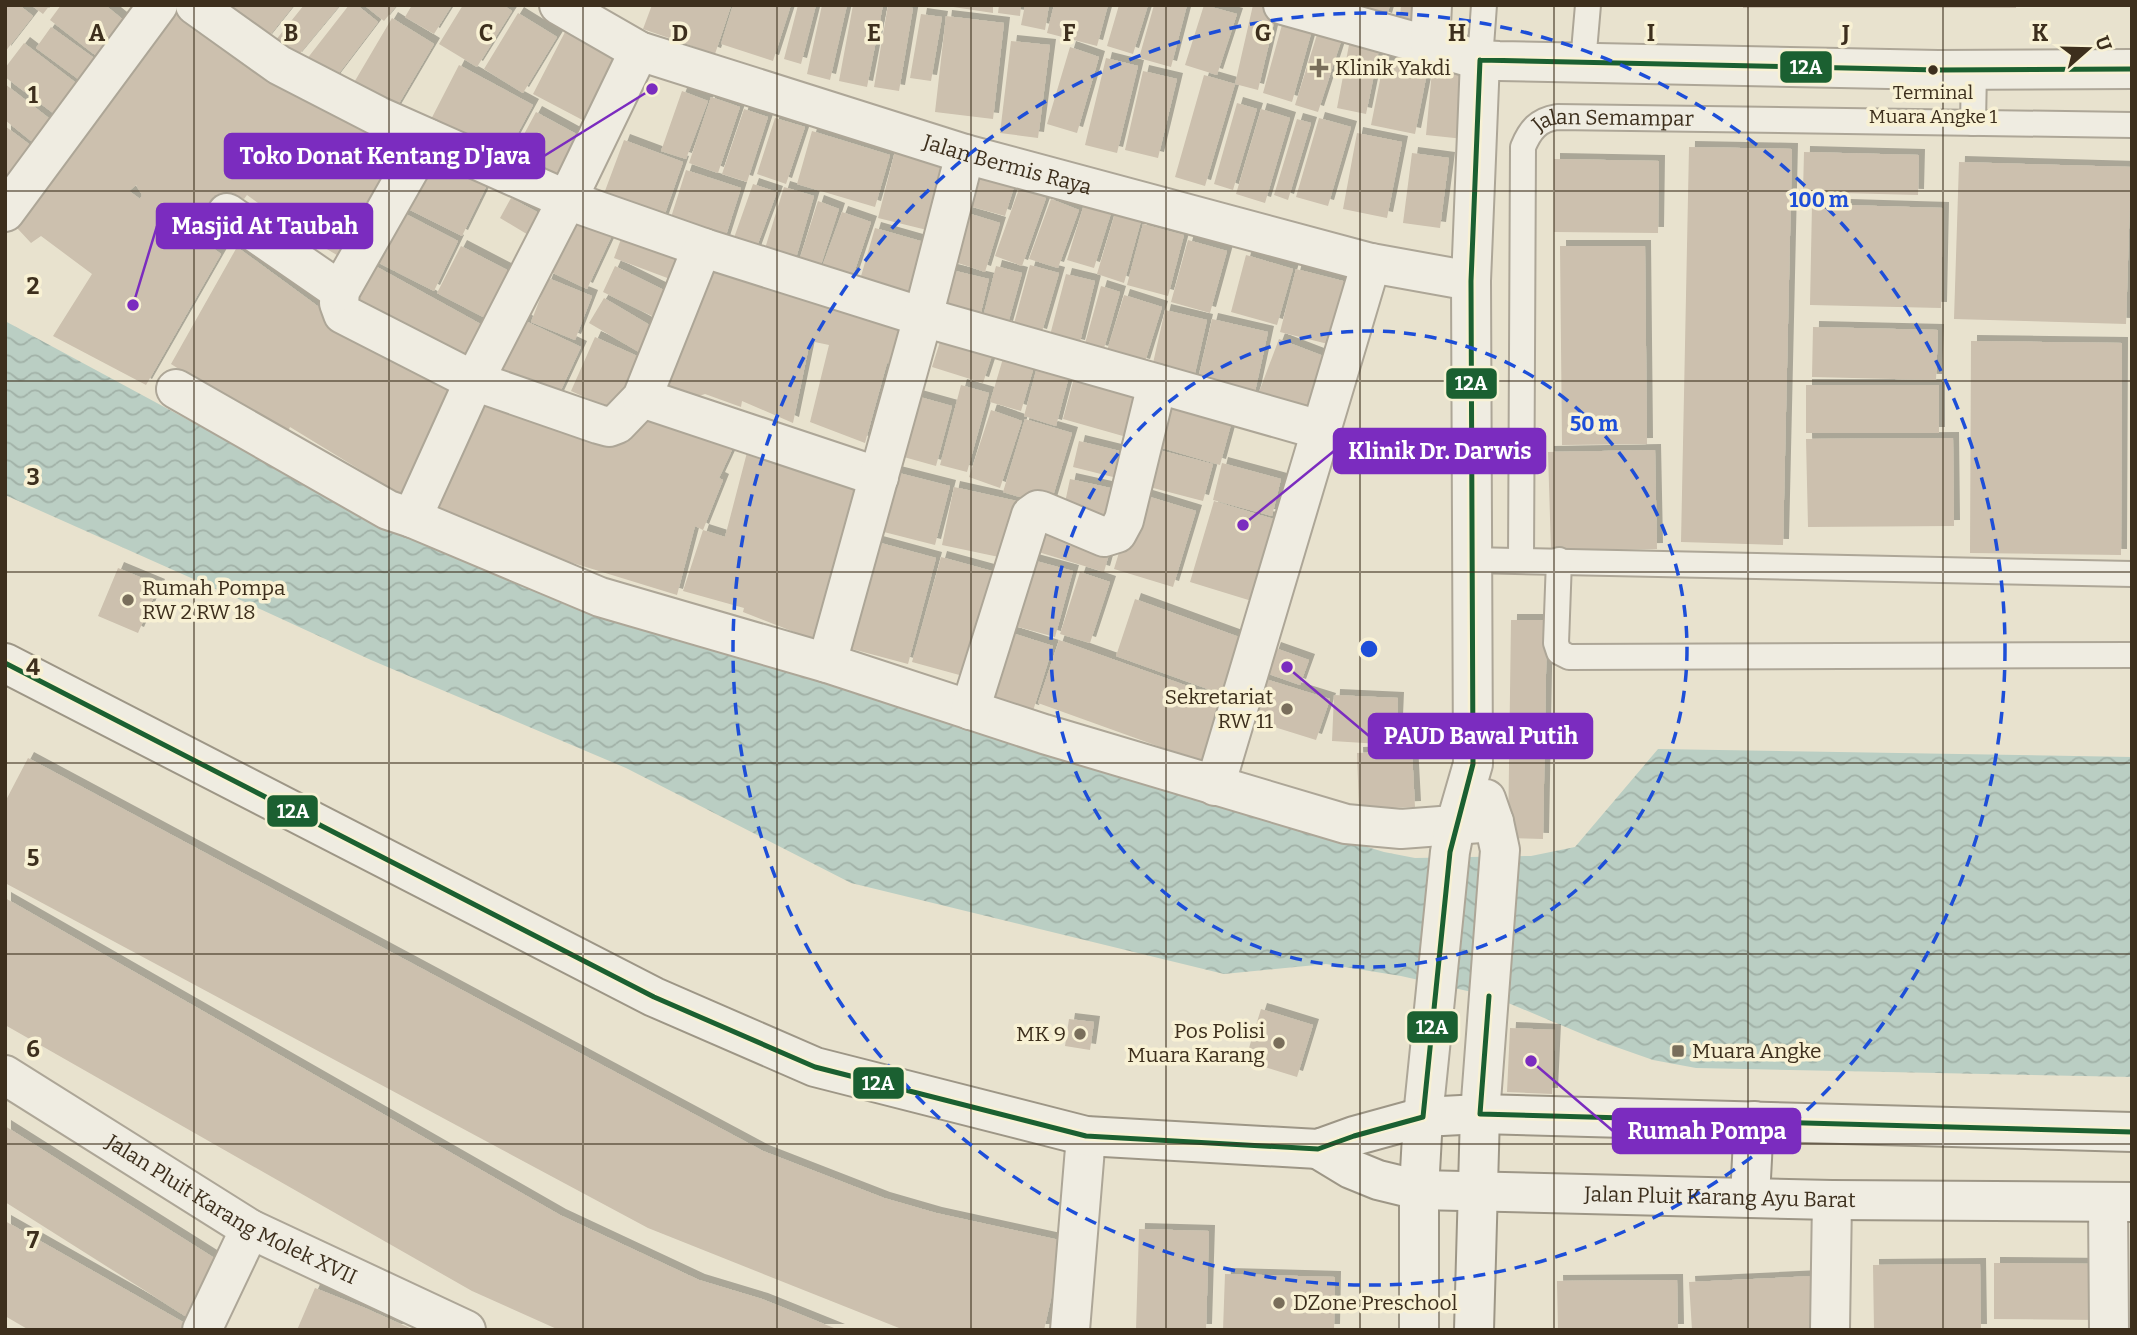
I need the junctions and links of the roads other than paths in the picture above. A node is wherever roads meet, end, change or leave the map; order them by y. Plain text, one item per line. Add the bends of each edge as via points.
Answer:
1 (158, 5) edge
2 (195, 5) edge
3 (559, 5) edge
4 (1283, 5) edge
5 (1432, 5) edge
6 (1484, 5) edge
7 (1588, 5) edge
8 (602, 16) edge
9 (1430, 46) junction
10 (639, 51) junction
11 (1480, 60) junction
12 (1583, 63) junction
13 (2132, 69) edge
14 (1974, 70) junction
15 (1973, 123) junction
16 (2132, 125) edge
17 (427, 138) junction
18 (965, 155) junction
19 (567, 200) junction
20 (5, 212) edge
21 (227, 214) dead end
22 (704, 248) junction
23 (1371, 263) junction
24 (1471, 281) junction
25 (340, 291) junction
26 (923, 317) junction
27 (474, 380) junction
28 (1157, 384) junction
29 (176, 389) dead end
30 (642, 398) junction
31 (1320, 430) junction
32 (879, 477) junction
33 (412, 518) junction
34 (1471, 560) junction
35 (1559, 560) junction
36 (1521, 561) junction
37 (2132, 574) edge
38 (2132, 655) edge
39 (5, 663) edge
40 (827, 663) junction
41 (970, 710) junction
42 (1472, 764) junction
43 (1215, 786) junction
44 (1497, 836) junction
45 (1452, 839) junction
46 (5, 1075) edge
47 (1480, 1114) junction
48 (1423, 1117) junction
49 (1754, 1121) junction
50 (2132, 1132) edge
51 (1086, 1136) junction
52 (1318, 1149) junction
53 (1419, 1190) junction
54 (1477, 1191) junction
55 (1751, 1197) junction
56 (1832, 1199) junction
57 (2120, 1202) edge
58 (250, 1229) junction
59 (202, 1330) edge
60 (466, 1330) edge
61 (1070, 1330) edge
62 (1419, 1330) edge
63 (1474, 1330) edge
64 (1830, 1330) edge
65 (2109, 1330) edge

1 - 20 street
2 - 17 street via 279,65
3 - 8 street, Jalan Bermis Raya
4 - 9 street
5 - 9 street
6 - 11 lane
7 - 12 lane
8 - 10 street, Jalan Bermis Raya
9 - 11 street
10 - 18 street, Jalan Bermis Raya
10 - 19 street
11 - 12 street
11 - 24 street
12 - 14 street
13 - 14 street
14 - 15 lane
15 - 16 lane, Jalan Semampar
15 - 36 lane, Jalan Semampar via 1557,117 1536,124 1523,147
17 - 19 street
17 - 25 street
18 - 23 street, Jalan Bermis Raya
18 - 26 street
19 - 22 street
19 - 27 street
21 - 25 street
22 - 26 street
22 - 30 street
23 - 24 street, Jalan Bermis Raya
23 - 31 street
24 - 34 street
25 - 27 street via 344,314
26 - 28 street
26 - 32 street
27 - 30 street via 609,427
27 - 33 street
28 - 31 street
28 - 41 street via 1117,533 1104,537 1042,511 1031,515
29 - 33 street via 388,510
30 - 32 street
31 - 43 street
32 - 40 street
33 - 40 street via 600,597
34 - 36 lane
34 - 42 street
35 - 36 lane
35 - 37 lane
35 - 38 lane via 1556,643 1559,652 1569,657
39 - 51 street via 654,997 815,1067
40 - 41 street
41 - 43 street
42 - 44 street
42 - 45 street
43 - 45 street via 1346,824
44 - 45 street
44 - 47 street
45 - 48 street
46 - 58 street, Jalan Pluit Karang Molek XVII
47 - 48 street
47 - 49 street
47 - 54 street
48 - 52 street
48 - 53 street
49 - 50 street
49 - 55 street
51 - 52 street
51 - 61 street
52 - 53 street, Jalan Pluit Karang Ayu Barat via 1378,1180
53 - 54 street, Jalan Pluit Karang Ayu Barat
53 - 62 street
54 - 55 street, Jalan Pluit Karang Ayu Barat
54 - 63 street
55 - 56 street, Jalan Pluit Karang Ayu Barat
56 - 57 street, Jalan Pluit Karang Ayu Barat
56 - 64 street
57 - 65 street
58 - 59 street
58 - 60 street, Jalan Pluit Karang Molek XVII

